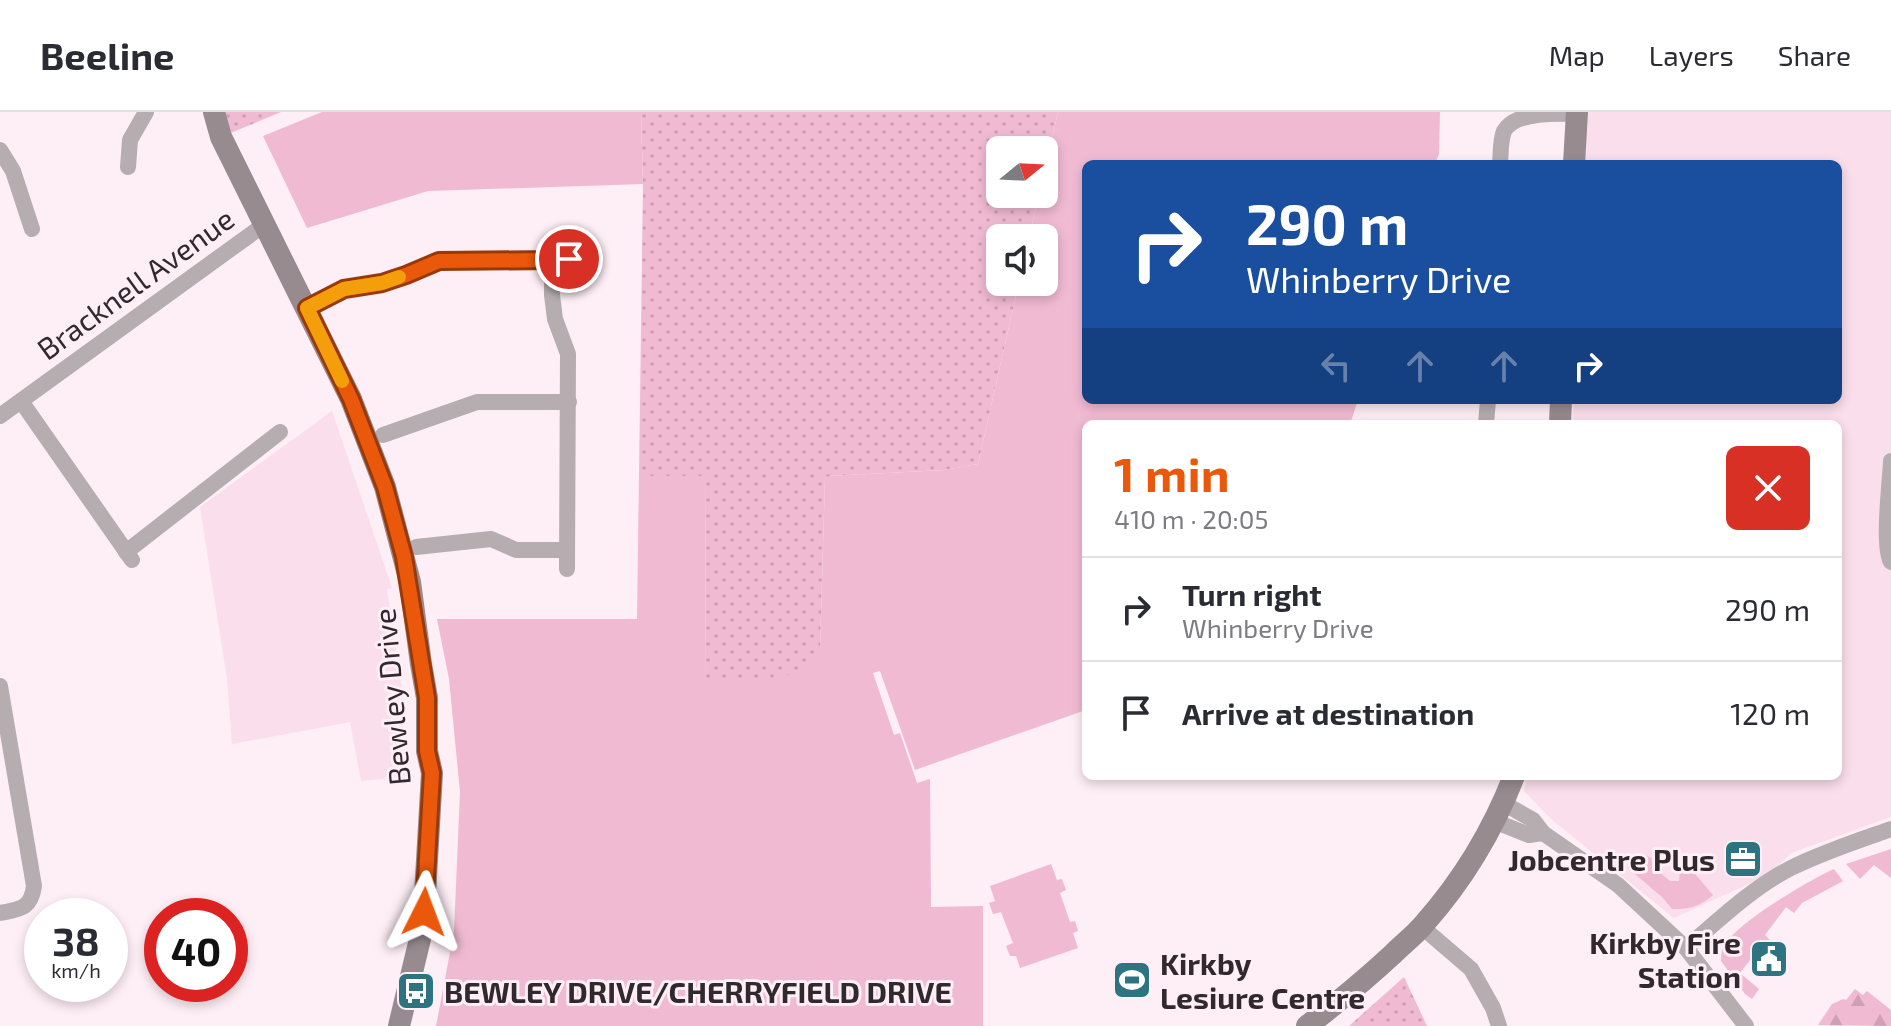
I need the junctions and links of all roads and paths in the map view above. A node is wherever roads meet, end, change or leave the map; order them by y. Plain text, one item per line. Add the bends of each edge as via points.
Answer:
1 (146, 112) edge
2 (214, 112) edge
3 (1576, 113) edge
4 (1512, 115) edge
5 (0, 150) edge
6 (1500, 160) edge
7 (1574, 160) edge
8 (128, 167) dead end
9 (265, 224) junction
10 (32, 229) dead end
11 (307, 308) junction
12 (21, 401) junction
13 (569, 402) junction
14 (0, 416) edge
15 (280, 432) dead end
16 (383, 435) dead end
17 (1891, 461) edge
18 (416, 547) dead end
19 (567, 550) junction
20 (1891, 562) edge
21 (567, 569) dead end
22 (0, 686) edge
23 (1512, 780) edge
24 (1499, 812) junction
25 (1891, 829) edge
26 (0, 913) edge
27 (1422, 927) junction
28 (1686, 948) junction
29 (399, 1026) edge
30 (1307, 1026) edge
31 (1499, 1026) edge
32 (1746, 1026) edge

1 - 8 street via 130,140
2 - 9 street, Bewley Drive
3 - 4 street
3 - 7 street
4 - 6 street
5 - 10 street via 13,171
9 - 11 street, Bewley Drive
9 - 12 street, Bracknell Avenue
11 - 13 street via 344,289 382,283 439,261 560,260 552,295 568,354
11 - 29 street, Bewley Drive via 385,487 410,582 427,698 432,773 424,912
12 - 14 street, Bracknell Avenue
12 - 15 street via 129,556
13 - 16 street via 477,402
13 - 19 street
17 - 20 street via 1886,540
18 - 19 street via 491,539 516,550
19 - 21 street
22 - 26 street via 34,886 33,896 21,909
23 - 24 street
24 - 27 street
24 - 28 street via 1529,835 1543,833 1618,885
25 - 28 street via 1790,869
27 - 30 street
27 - 31 street via 1471,969
28 - 32 street

